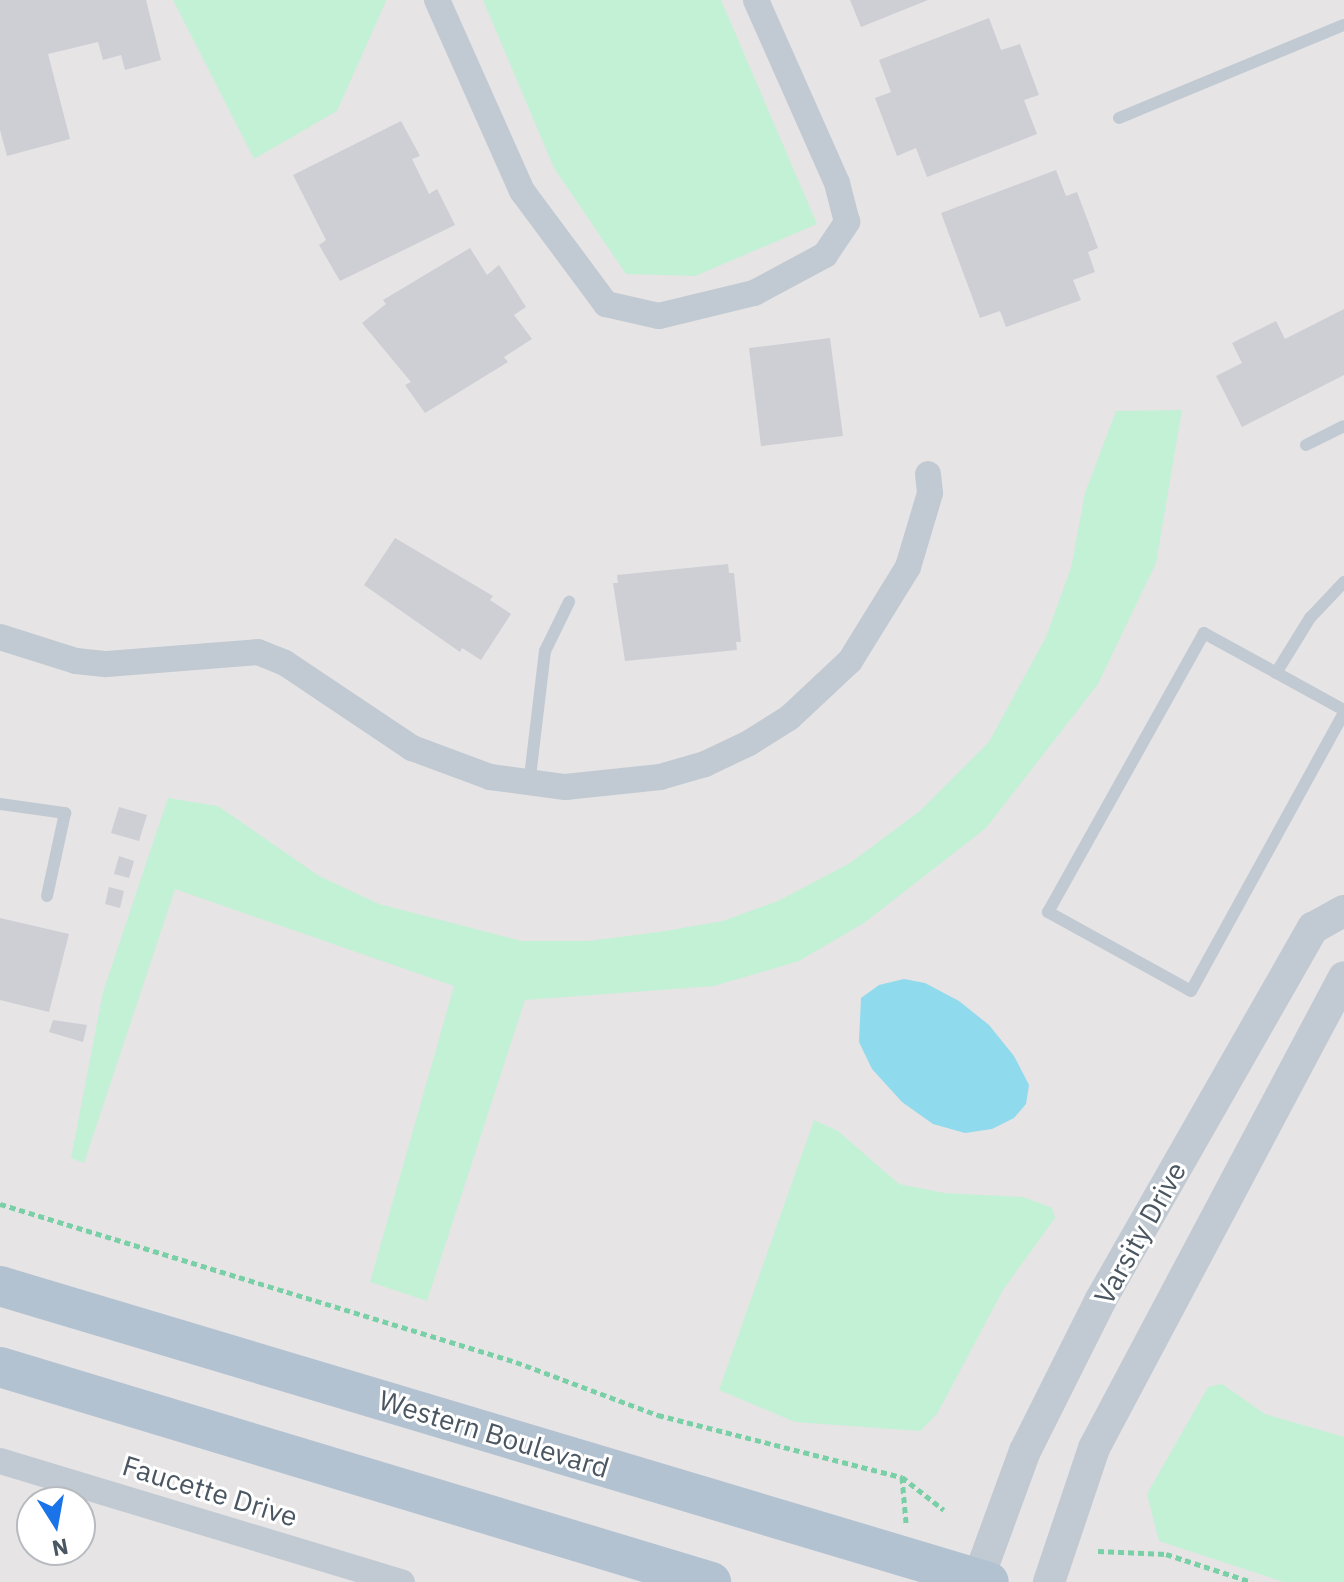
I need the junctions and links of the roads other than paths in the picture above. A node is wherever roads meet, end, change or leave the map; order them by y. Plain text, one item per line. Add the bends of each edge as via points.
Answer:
1 (437, 0) edge
2 (756, 0) edge
3 (1344, 25) edge
4 (1119, 118) dead end
5 (1344, 426) edge
6 (1306, 445) dead end
7 (928, 474) dead end
8 (1344, 582) edge
9 (569, 602) dead end
10 (0, 637) edge
11 (1276, 673) junction
12 (1344, 711) edge
13 (529, 785) junction
14 (0, 804) edge
15 (47, 896) dead end
16 (1344, 911) edge
17 (1344, 977) edge
18 (0, 1286) edge
19 (0, 1367) edge
20 (0, 1461) edge
21 (982, 1581) edge
22 (402, 1582) edge
23 (711, 1582) edge
24 (1049, 1582) edge

1 - 2 street via 522,191 606,304 659,316 754,293 825,255 847,222 837,183
3 - 4 lane
5 - 6 lane
7 - 13 street via 923,525 893,599 850,661 789,718 705,764 660,777 602,786
8 - 11 lane via 1310,618
9 - 13 lane via 545,651
10 - 13 street via 76,661 107,664 235,651 271,656 412,748 452,765
11 - 12 lane
11 - 12 lane via 1204,633 1048,912 1191,991
14 - 15 lane via 65,813
16 - 21 street, Varsity Drive via 1313,928 1100,1301 1025,1451
17 - 24 street, Varsity Drive via 1094,1448
18 - 21 main road, Western Boulevard
19 - 23 main road
20 - 22 street, Faucette Drive

